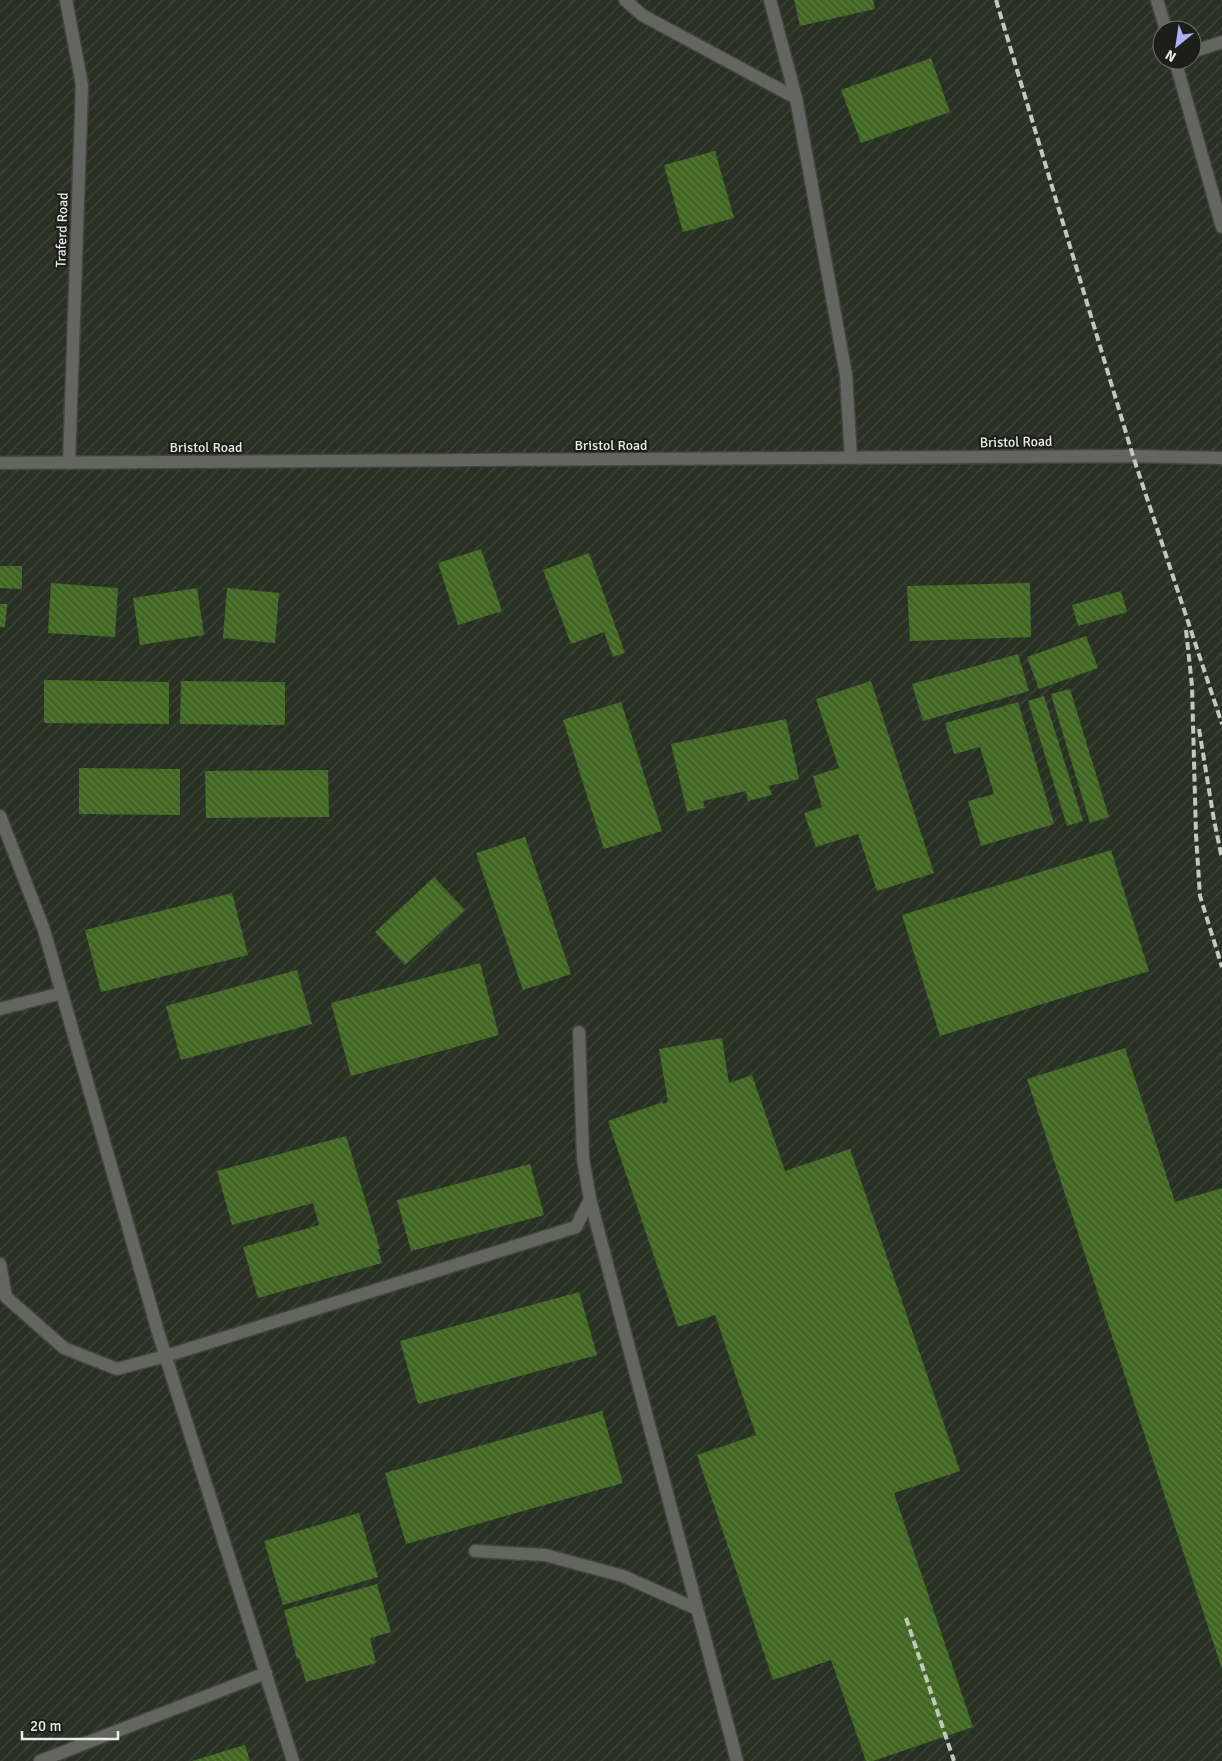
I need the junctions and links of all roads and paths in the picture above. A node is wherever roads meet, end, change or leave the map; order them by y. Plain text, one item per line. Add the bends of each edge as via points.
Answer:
1 (66, 0) edge
2 (625, 0) edge
3 (770, 0) edge
4 (1157, 0) edge
5 (1163, 20) edge
6 (1222, 42) edge
7 (1202, 49) edge
8 (1178, 70) edge
9 (796, 98) junction
10 (1222, 227) edge
11 (851, 458) junction
12 (1222, 458) edge
13 (69, 462) junction
14 (0, 464) edge
15 (0, 816) edge
16 (62, 993) junction
17 (0, 1009) edge
18 (579, 1032) dead end
19 (590, 1199) junction
20 (0, 1264) edge
21 (166, 1356) junction
22 (475, 1551) dead end
23 (697, 1609) junction
24 (266, 1673) junction
25 (40, 1761) edge
26 (293, 1761) edge
27 (737, 1761) edge

1 - 13 street, Traferd Road via 82,85
2 - 9 street via 642,15
3 - 9 street
4 - 5 street
6 - 7 street
8 - 10 street
9 - 11 street via 846,375
11 - 12 street, Bristol Road
11 - 13 street, Bristol Road
13 - 14 street, Bristol Road
15 - 16 street via 44,930
16 - 17 street
16 - 21 street
18 - 19 street via 584,1159
19 - 21 street via 576,1227
19 - 23 street
20 - 21 street via 6,1297 64,1348 117,1369
21 - 24 street
22 - 23 street via 545,1555 623,1576
23 - 27 street
24 - 25 street
24 - 26 street

